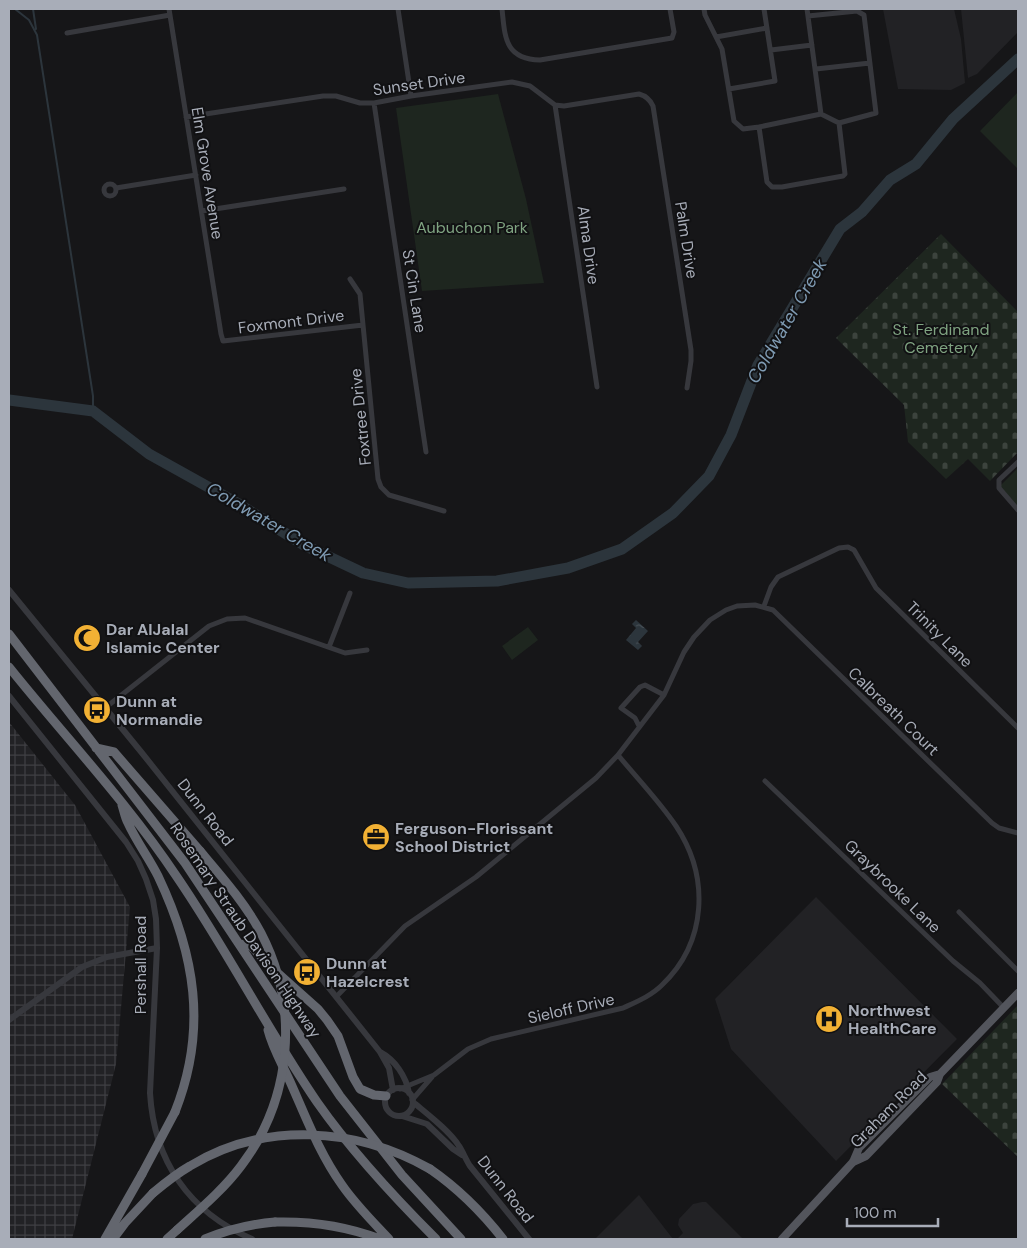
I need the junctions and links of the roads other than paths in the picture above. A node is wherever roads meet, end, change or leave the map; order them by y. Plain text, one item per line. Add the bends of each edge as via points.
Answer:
1 (398, 9) edge
2 (502, 9) edge
3 (670, 9) edge
4 (704, 9) edge
5 (764, 9) edge
6 (807, 9) edge
7 (170, 12) edge
8 (808, 16) junction
9 (767, 28) junction
10 (67, 33) dead end
11 (716, 37) junction
12 (812, 45) junction
13 (771, 50) junction
14 (870, 63) junction
15 (816, 69) junction
16 (729, 90) junction
17 (411, 96) junction
18 (374, 103) junction
19 (556, 105) junction
20 (820, 114) junction
21 (186, 117) junction
22 (839, 123) junction
23 (759, 127) junction
24 (196, 175) junction
25 (116, 188) dead end
26 (344, 189) dead end
27 (202, 210) junction
28 (350, 279) dead end
29 (363, 325) junction
30 (223, 341) joint
31 (597, 387) dead end
32 (687, 388) dead end
33 (426, 452) dead end
34 (1018, 462) edge
35 (1018, 510) edge
36 (444, 511) dead end
37 (9, 590) edge
38 (350, 593) dead end
39 (764, 606) junction
40 (9, 634) edge
41 (330, 647) junction
42 (367, 650) dead end
43 (9, 667) edge
44 (664, 695) junction
45 (9, 696) edge
46 (105, 708) junction
47 (640, 726) junction
48 (1018, 728) edge
49 (96, 748) junction
50 (618, 755) junction
51 (765, 781) dead end
52 (122, 802) junction
53 (1018, 833) edge
54 (959, 912) dead end
55 (240, 944) junction
56 (157, 948) junction
57 (1018, 971) edge
58 (1018, 993) edge
59 (336, 997) junction
60 (1004, 1008) junction
61 (264, 1018) junction
62 (9, 1020) edge
63 (380, 1052) junction
64 (434, 1075) junction
65 (408, 1089) junction
66 (390, 1093) junction
67 (413, 1101) junction
68 (401, 1116) junction
69 (462, 1155) junction
70 (105, 1239) edge
71 (113, 1239) edge
72 (167, 1239) edge
73 (205, 1239) edge
74 (252, 1239) edge
75 (380, 1239) edge
76 (389, 1239) edge
77 (436, 1239) edge
78 (461, 1239) edge
79 (502, 1239) edge
80 (529, 1239) edge
81 (782, 1239) edge

1 - 17 street
2 - 3 street via 506,42 515,53 532,60 672,38
4 - 11 street
5 - 9 street
6 - 8 street
7 - 10 street
7 - 21 street, Elm Grove Avenue
8 - 12 street
8 - 14 street via 861,13
9 - 11 street
9 - 13 street
11 - 16 street via 722,49
12 - 13 street
12 - 15 street
13 - 16 street via 775,81
14 - 15 street
14 - 22 street via 876,113
15 - 20 street
16 - 23 street via 734,121 744,129
17 - 18 street, Sunset Drive
17 - 19 street, Sunset Drive via 512,82 530,86
18 - 21 street, Sunset Drive via 323,96
18 - 33 street, St Cin Lane
19 - 31 street, Alma Drive
19 - 32 street, Palm Drive via 639,94 648,98 653,106 691,350
20 - 22 street
20 - 23 street
21 - 24 street, Elm Grove Avenue
22 - 23 street via 845,174 782,187 772,187 767,182
24 - 25 street
24 - 27 street, Elm Grove Avenue
26 - 27 street
27 - 30 street, Elm Grove Avenue
28 - 29 street, Foxtree Drive via 360,294
29 - 30 street, Foxmont Drive
29 - 36 street, Foxtree Drive via 381,487 389,496
34 - 35 street via 999,480 999,488
37 - 46 street, Dunn Road
38 - 41 street
39 - 44 street, Calbreath Court via 737,606 710,620 684,652
39 - 48 street, Trinity Lane via 778,577 839,548 854,550 876,588
39 - 53 street, Calbreath Court via 783,619 992,824
40 - 49 highway, Rosemary Straub Davison Highway
41 - 42 street via 346,653
41 - 46 street via 245,618 227,619 209,626
43 - 52 highway, Rosemary Straub Davison Highway
44 - 47 street, Calbreath Court
44 - 47 street via 645,685 621,708
45 - 56 street, Pershall Road via 138,860 153,900
46 - 59 street, Dunn Road
47 - 50 street, Calbreath Court
49 - 55 highway, Rosemary Straub Davison Highway via 177,852
49 - 72 highway, bridge via 114,752 243,904 269,951 282,994 286,1052 273,1108 257,1142 232,1178
50 - 59 street, Calbreath Court via 592,782 499,859 405,926
50 - 64 street, Sieloff Drive via 676,826 699,882 700,908 693,938 680,964 661,986 617,1011 491,1039 468,1050
51 - 60 street, Graybrooke Lane
52 - 61 highway, Rosemary Straub Davison Highway via 188,893
52 - 70 highway, bridge via 127,822 157,874 186,950 194,993 194,1037 187,1077 175,1112
54 - 57 street
55 - 66 highway via 251,946 327,1020 338,1036 360,1089 374,1095
55 - 78 highway, Rosemary Straub Davison Highway via 358,1121
56 - 62 street via 107,956 82,967
56 - 74 street, Pershall Road via 150,1093 157,1137 171,1169 191,1197 224,1225
58 - 60 main road, Graham Road
59 - 63 street, Dunn Road
60 - 81 main road, Graham Road via 940,1074 930,1077 881,1124 859,1148 853,1162
61 - 76 highway via 272,1045 320,1149 342,1186
61 - 77 highway, Rosemary Straub Davison Highway via 305,1085 349,1145
63 - 65 street, Dunn Road via 389,1056 406,1078
63 - 66 street, Dunn Road via 389,1068
64 - 65 street, Sieloff Drive
64 - 67 street, Sieloff Drive
65 - 66 street
65 - 67 street
66 - 68 street via 386,1105 389,1112
67 - 68 street via 409,1112
67 - 69 street, Dunn Road via 459,1145
68 - 69 street, Dunn Road via 428,1124
69 - 80 street, Dunn Road
71 - 79 highway, bridge via 152,1193 184,1169 210,1155 251,1141 317,1134 360,1140 402,1154 430,1169 465,1196
73 - 75 highway, bridge via 241,1227 275,1222 337,1226

